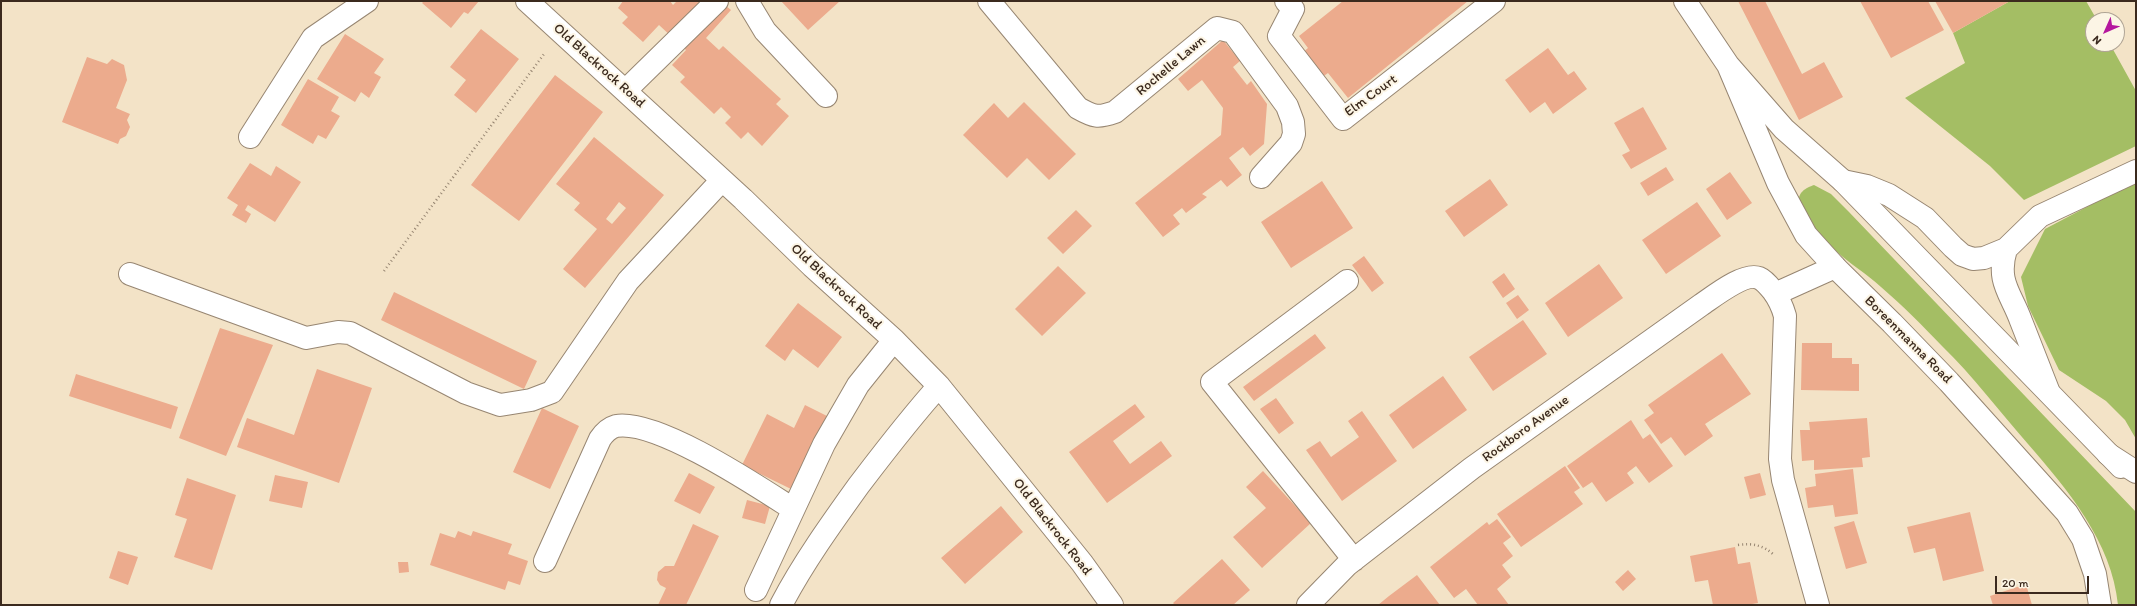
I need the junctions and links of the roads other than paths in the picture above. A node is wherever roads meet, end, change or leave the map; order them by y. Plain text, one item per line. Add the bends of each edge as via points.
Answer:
1 (367, 1) edge
2 (526, 1) edge
3 (717, 1) edge
4 (747, 1) edge
5 (989, 1) edge
6 (1286, 1) edge
7 (1494, 1) edge
8 (1685, 1) edge
9 (1728, 65) junction
10 (626, 90) junction
11 (826, 96) dead end
12 (250, 137) dead end
13 (2136, 171) edge
14 (1261, 177) dead end
15 (722, 180) junction
16 (1843, 181) junction
17 (2006, 249) junction
18 (1834, 268) junction
19 (130, 274) dead end
20 (1347, 282) dead end
21 (1775, 294) junction
22 (894, 340) junction
23 (939, 386) junction
24 (2048, 390) junction
25 (2108, 454) junction
26 (2136, 472) edge
27 (2136, 482) edge
28 (793, 510) junction
29 (1354, 560) junction
30 (545, 561) dead end
31 (756, 590) dead end
32 (781, 605) edge
33 (1112, 605) edge
34 (1308, 605) edge
35 (1818, 605) edge
36 (2100, 605) edge

1 - 12 main road via 313,38
2 - 10 main road, Old Blackrock Road
3 - 10 main road
4 - 11 main road via 765,31
5 - 14 main road, Rochelle Lawn via 1078,108 1101,117 1115,112 1217,28 1233,32 1287,106 1293,122 1294,134 1291,143
6 - 7 main road, Elm Court via 1293,9 1280,36 1343,119
8 - 9 main road, Boreenmanna Road
9 - 16 main road, Boreenmanna Road via 1784,129
9 - 18 main road, Boreenmanna Road via 1778,183 1798,222
10 - 15 main road, Old Blackrock Road
13 - 17 main road via 2040,216
15 - 19 main road via 628,281 552,392 531,400 500,405 466,393 350,333 338,332 306,338
15 - 22 main road, Old Blackrock Road
16 - 17 main road via 1867,186 1889,195 1925,218 1962,255 1973,259 1984,258
16 - 24 main road, Boreenmanna Road
17 - 24 main road via 2003,260 2008,295 2019,314
18 - 21 main road
18 - 36 main road, Boreenmanna Road via 1949,382 2068,513 2083,539 2095,574
20 - 29 main road via 1212,382
21 - 29 main road, Rockboro Avenue via 1759,278 1753,277 1734,283 1472,468
21 - 35 main road via 1782,304 1785,316 1780,459 1783,480
22 - 23 main road, Old Blackrock Road
22 - 28 main road via 858,385 824,444
23 - 32 main road via 906,422 836,516
23 - 33 main road, Old Blackrock Road via 1082,563
24 - 25 main road, Boreenmanna Road
25 - 26 main road
25 - 27 main road, Boreenmanna Road
28 - 30 main road via 754,483 655,431 615,426 606,431 600,439
28 - 31 main road
29 - 34 main road, Rockboro Avenue

